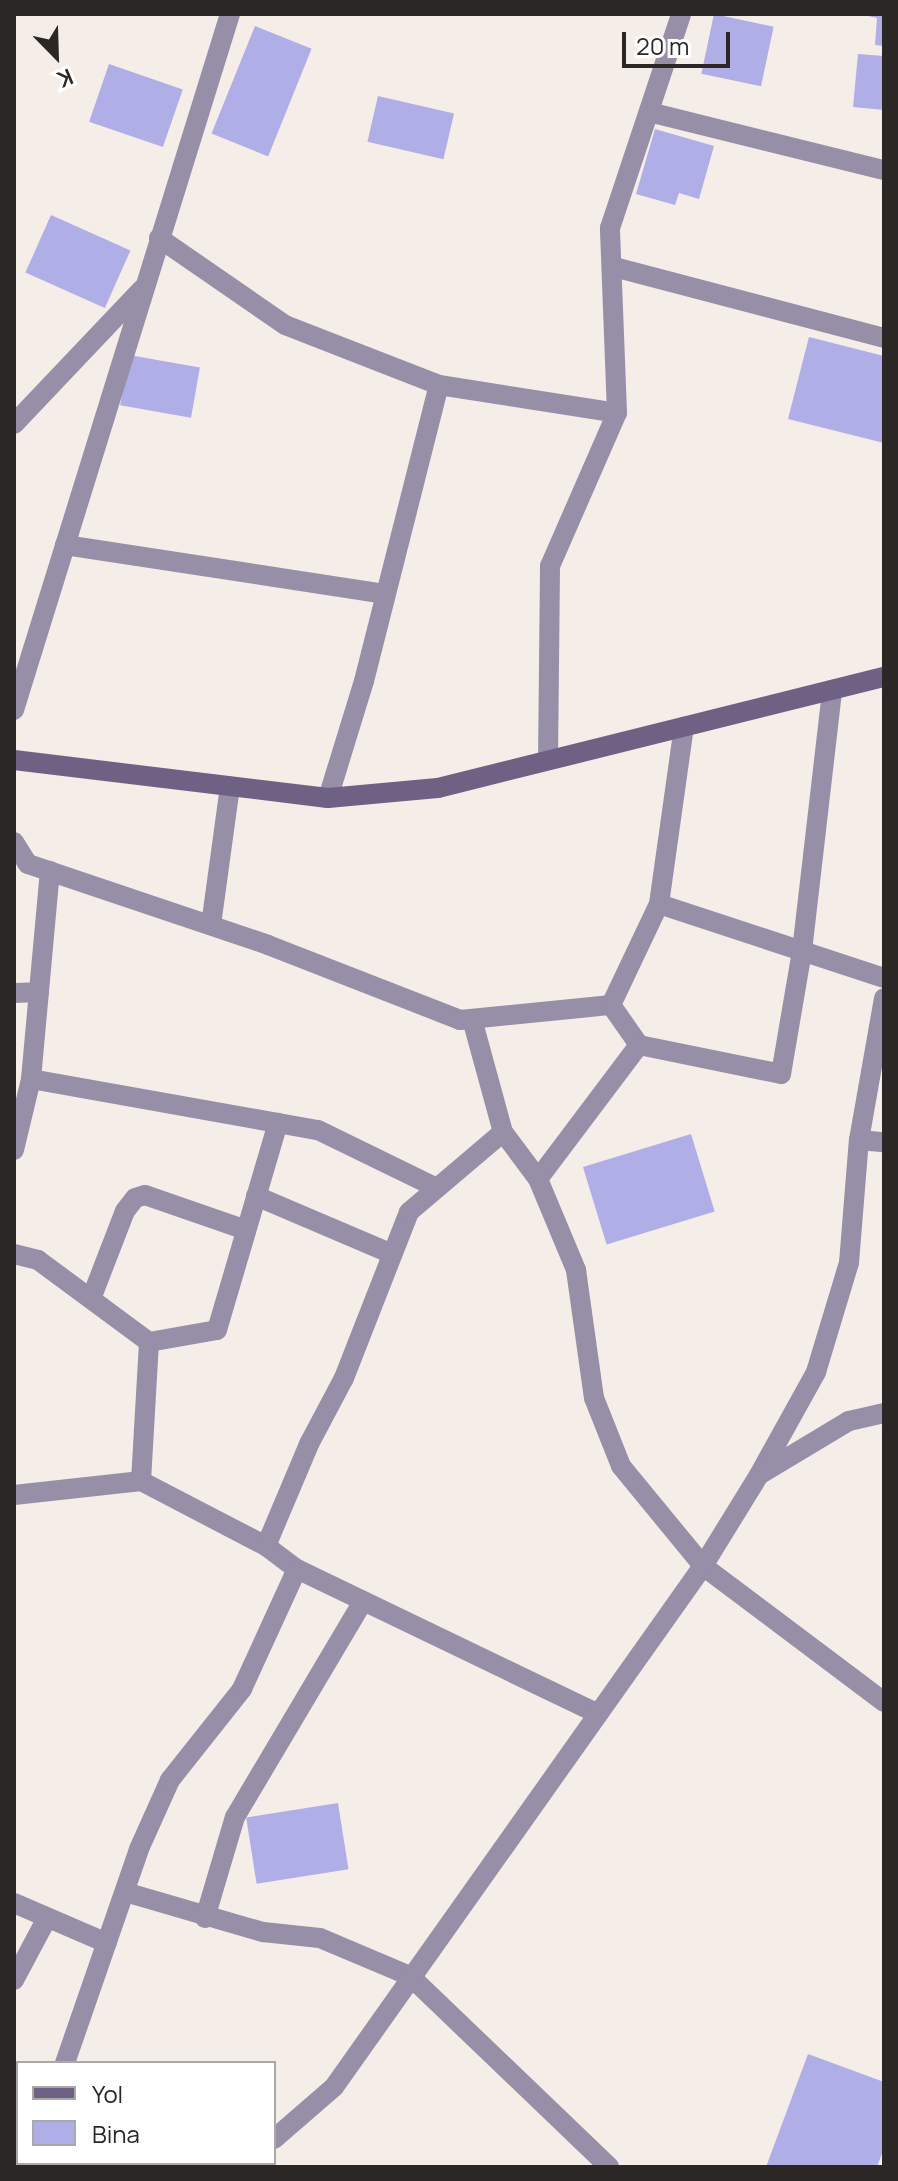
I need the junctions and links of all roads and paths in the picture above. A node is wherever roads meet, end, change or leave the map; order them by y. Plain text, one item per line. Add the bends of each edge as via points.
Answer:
1 (230, 14) edge
2 (681, 14) edge
3 (649, 112) junction
4 (884, 170) edge
5 (159, 238) junction
6 (614, 267) junction
7 (145, 286) junction
8 (884, 338) edge
9 (439, 385) junction
10 (617, 413) junction
11 (14, 424) edge
12 (65, 545) junction
13 (384, 594) junction
14 (884, 677) edge
15 (832, 690) junction
16 (14, 710) edge
17 (684, 727) junction
18 (14, 760) edge
19 (548, 760) junction
20 (230, 786) junction
21 (328, 798) junction
22 (14, 842) edge
23 (50, 871) junction
24 (659, 904) junction
25 (211, 925) junction
26 (802, 951) junction
27 (884, 978) edge
28 (39, 992) junction
29 (14, 993) edge
30 (884, 998) edge
31 (611, 1005) junction
32 (472, 1019) junction
33 (639, 1045) junction
34 (31, 1079) junction
35 (278, 1123) junction
36 (503, 1132) junction
37 (859, 1140) junction
38 (884, 1142) edge
39 (14, 1150) edge
40 (538, 1179) junction
41 (437, 1188) junction
42 (256, 1196) junction
43 (246, 1230) junction
44 (14, 1254) edge
45 (392, 1254) junction
46 (91, 1299) junction
47 (149, 1342) junction
48 (884, 1413) edge
49 (759, 1475) junction
50 (141, 1481) junction
51 (14, 1495) edge
52 (266, 1546) junction
53 (703, 1566) junction
54 (297, 1569) junction
55 (363, 1601) junction
56 (884, 1702) edge
57 (598, 1714) junction
58 (125, 1892) junction
59 (14, 1903) edge
60 (47, 1918) junction
61 (205, 1918) junction
62 (107, 1943) junction
63 (410, 1976) junction
64 (14, 1980) edge
65 (66, 2061) edge
66 (276, 2137) edge
67 (609, 2167) edge

1 - 5 street
2 - 3 street
3 - 4 street
3 - 6 street via 610,228
5 - 7 street
5 - 9 street via 285,325
6 - 8 street
6 - 10 street
7 - 11 street
7 - 12 street
9 - 10 street
9 - 13 street
10 - 19 street via 550,566
12 - 13 street
12 - 16 street
13 - 21 street
14 - 15 main road
15 - 17 main road
15 - 26 street
17 - 19 main road
17 - 24 street
18 - 20 main road
19 - 21 main road via 438,788
20 - 21 main road
20 - 25 street
22 - 23 street via 28,864
23 - 25 street
23 - 28 street
24 - 26 street
24 - 31 street
25 - 32 street via 460,1020
26 - 27 street
26 - 33 street via 781,1074
28 - 29 street
28 - 34 street
30 - 37 street
31 - 32 street
31 - 33 street
32 - 36 street
33 - 40 street
34 - 35 street
34 - 39 street
35 - 41 street via 318,1130
35 - 42 street
36 - 40 street
36 - 41 street
37 - 38 street
37 - 49 street via 849,1263 816,1372
40 - 53 street via 576,1270 594,1398 621,1466
41 - 45 street via 409,1212
42 - 43 street
42 - 45 street
43 - 46 street via 145,1195 135,1198
43 - 47 street via 217,1330
44 - 46 street via 38,1260
45 - 52 street via 344,1378
46 - 47 street
47 - 50 street
48 - 49 street via 849,1421
49 - 53 street
50 - 51 street
50 - 52 street
52 - 54 street
53 - 56 street
53 - 57 street
54 - 55 street
54 - 58 street via 242,1689 170,1780
55 - 57 street
55 - 61 street via 235,1817
57 - 63 street
58 - 61 street
58 - 62 street
59 - 60 street
60 - 62 street
60 - 64 street
61 - 63 street via 320,1938
62 - 65 street
63 - 66 street via 334,2087
63 - 67 street

